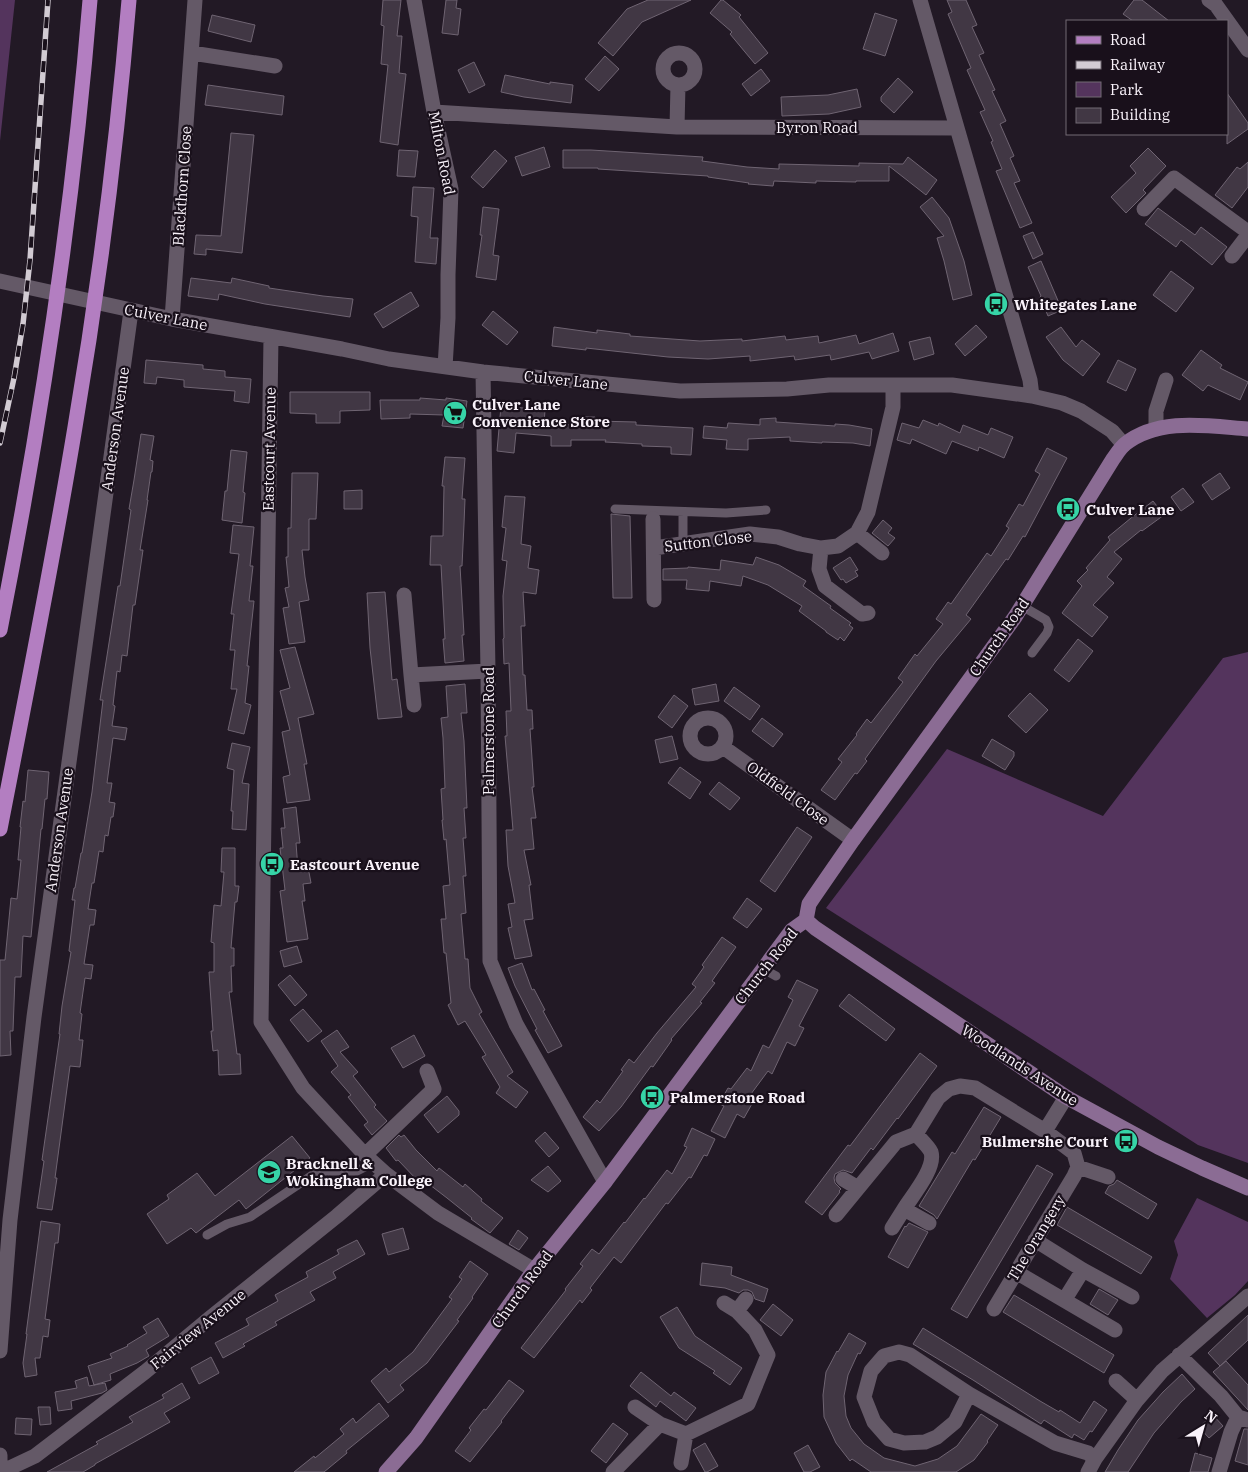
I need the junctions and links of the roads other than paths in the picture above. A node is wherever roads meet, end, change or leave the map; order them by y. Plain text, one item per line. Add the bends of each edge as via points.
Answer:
1 (90, 0) edge
2 (129, 0) edge
3 (195, 0) edge
4 (414, 0) edge
5 (920, 0) edge
6 (1209, 0) edge
7 (1227, 20) edge
8 (1228, 22) edge
9 (1248, 50) edge
10 (192, 53) junction
11 (275, 66) dead end
12 (678, 85) dead end
13 (434, 112) junction
14 (677, 127) junction
15 (957, 128) junction
16 (1144, 209) dead end
17 (1248, 234) edge
18 (1232, 256) dead end
19 (0, 281) edge
20 (131, 311) junction
21 (172, 319) junction
22 (271, 337) junction
23 (445, 368) junction
24 (483, 372) junction
25 (1166, 380) dead end
26 (894, 386) junction
27 (1032, 396) junction
28 (1156, 429) junction
29 (1248, 429) edge
30 (1124, 445) junction
31 (615, 509) dead end
32 (766, 510) dead end
33 (683, 512) junction
34 (653, 519) dead end
35 (858, 533) junction
36 (683, 544) junction
37 (654, 548) junction
38 (821, 548) junction
39 (882, 553) dead end
40 (404, 595) dead end
41 (654, 600) dead end
42 (1022, 606) junction
43 (868, 613) dead end
44 (0, 630) edge
45 (1032, 653) dead end
46 (488, 671) junction
47 (411, 675) junction
48 (414, 705) dead end
49 (723, 746) dead end
50 (0, 829) edge
51 (853, 840) junction
52 (806, 920) junction
53 (428, 1071) dead end
54 (1066, 1097) junction
55 (1045, 1131) junction
56 (916, 1134) junction
57 (369, 1159) junction
58 (1078, 1167) junction
59 (386, 1174) junction
60 (1108, 1177) dead end
61 (843, 1179) dead end
62 (605, 1182) junction
63 (858, 1188) junction
64 (1248, 1188) edge
65 (904, 1208) junction
66 (836, 1215) dead end
67 (929, 1223) dead end
68 (892, 1228) dead end
69 (207, 1235) dead end
70 (1035, 1240) junction
71 (534, 1270) junction
72 (1083, 1270) junction
73 (1016, 1272) junction
74 (1248, 1296) edge
75 (1132, 1297) dead end
76 (1066, 1300) junction
77 (724, 1303) dead end
78 (994, 1309) dead end
79 (1115, 1330) dead end
80 (0, 1351) edge
81 (1179, 1355) junction
82 (1116, 1381) dead end
83 (968, 1394) junction
84 (1137, 1400) junction
85 (635, 1407) dead end
86 (1243, 1418) edge
87 (660, 1424) junction
88 (686, 1434) junction
89 (0, 1455) edge
90 (681, 1463) dead end
91 (1092, 1466) edge
92 (1, 1472) edge
93 (386, 1472) edge
94 (613, 1472) edge
95 (1219, 1472) edge

1 - 44 main road via 66,229 32,459
2 - 50 main road via 103,240 76,426
3 - 10 street, Blackthorn Close
4 - 13 street, Milton Road
5 - 15 street
6 - 7 street
8 - 9 street
10 - 11 street
10 - 21 street, Blackthorn Close
12 - 14 street
13 - 14 street, Byron Road
13 - 23 street, Milton Road via 451,190
14 - 15 street, Byron Road
15 - 27 street
16 - 17 street via 1174,178
17 - 18 street
19 - 20 street, Culver Lane
20 - 21 street, Culver Lane
20 - 80 street, Anderson Avenue via 34,1017 10,1220
21 - 22 street, Culver Lane
22 - 23 street, Culver Lane
22 - 57 street, Eastcourt Avenue via 261,1022 304,1088
23 - 24 street, Culver Lane
24 - 26 street, Culver Lane via 680,391 787,390 829,385
24 - 46 street, Palmerstone Road
25 - 28 street via 1156,411
26 - 27 street, Culver Lane via 952,385
26 - 35 street via 893,408 868,512
27 - 30 street, Culver Lane via 1082,410 1112,431
28 - 29 main road via 1187,425
28 - 30 main road
30 - 42 main road, Church Road
31 - 33 lane
32 - 33 lane
33 - 36 lane
34 - 37 street, Sutton Close
35 - 38 street, Sutton Close via 838,546
35 - 39 street
36 - 37 street, Sutton Close
36 - 38 street, Sutton Close via 750,534
37 - 41 street, Sutton Close
38 - 43 street via 819,569 825,586 862,614
40 - 47 street
42 - 45 lane via 1046,620 1049,627
42 - 51 main road, Church Road
46 - 47 street
46 - 62 street, Palmerstone Road via 490,961 516,1024
47 - 48 street
49 - 51 street, Oldfield Close
51 - 52 main road, Church Road via 809,904
52 - 54 main road, Woodlands Avenue
52 - 62 main road, Church Road via 792,930 769,972
53 - 57 street via 434,1089
54 - 55 street
54 - 64 main road, Woodlands Avenue via 1158,1147
55 - 56 street via 975,1088 960,1086 949,1089 938,1098
55 - 58 street via 1074,1153
56 - 63 street via 896,1142
56 - 65 street via 930,1152 932,1163
57 - 59 street, Eastcourt Avenue
57 - 69 lane via 357,1171 314,1174 250,1217
58 - 60 street
58 - 70 street, The Orangery
59 - 71 street, Eastcourt Avenue via 438,1213
59 - 92 street, Fairview Avenue via 145,1372 35,1456
61 - 63 street
62 - 71 main road, Church Road
63 - 66 street
65 - 67 street
65 - 68 street
70 - 72 street
70 - 73 street, The Orangery
71 - 93 main road, Church Road via 416,1438
72 - 75 street
72 - 76 street
73 - 76 street
73 - 78 street, The Orangery
74 - 81 street
76 - 79 street
77 - 88 street via 742,1305 768,1355 748,1404
81 - 84 street
81 - 86 street
82 - 84 street
83 - 83 street via 955,1422 937,1437 925,1442 904,1443 889,1439 874,1422 864,1396 871,1371 884,1356 899,1352 910,1355
83 - 91 street via 1055,1443 1088,1453
84 - 91 street
85 - 87 street
86 - 95 street via 1231,1432
87 - 88 street
87 - 94 street
88 - 90 street
89 - 92 street

